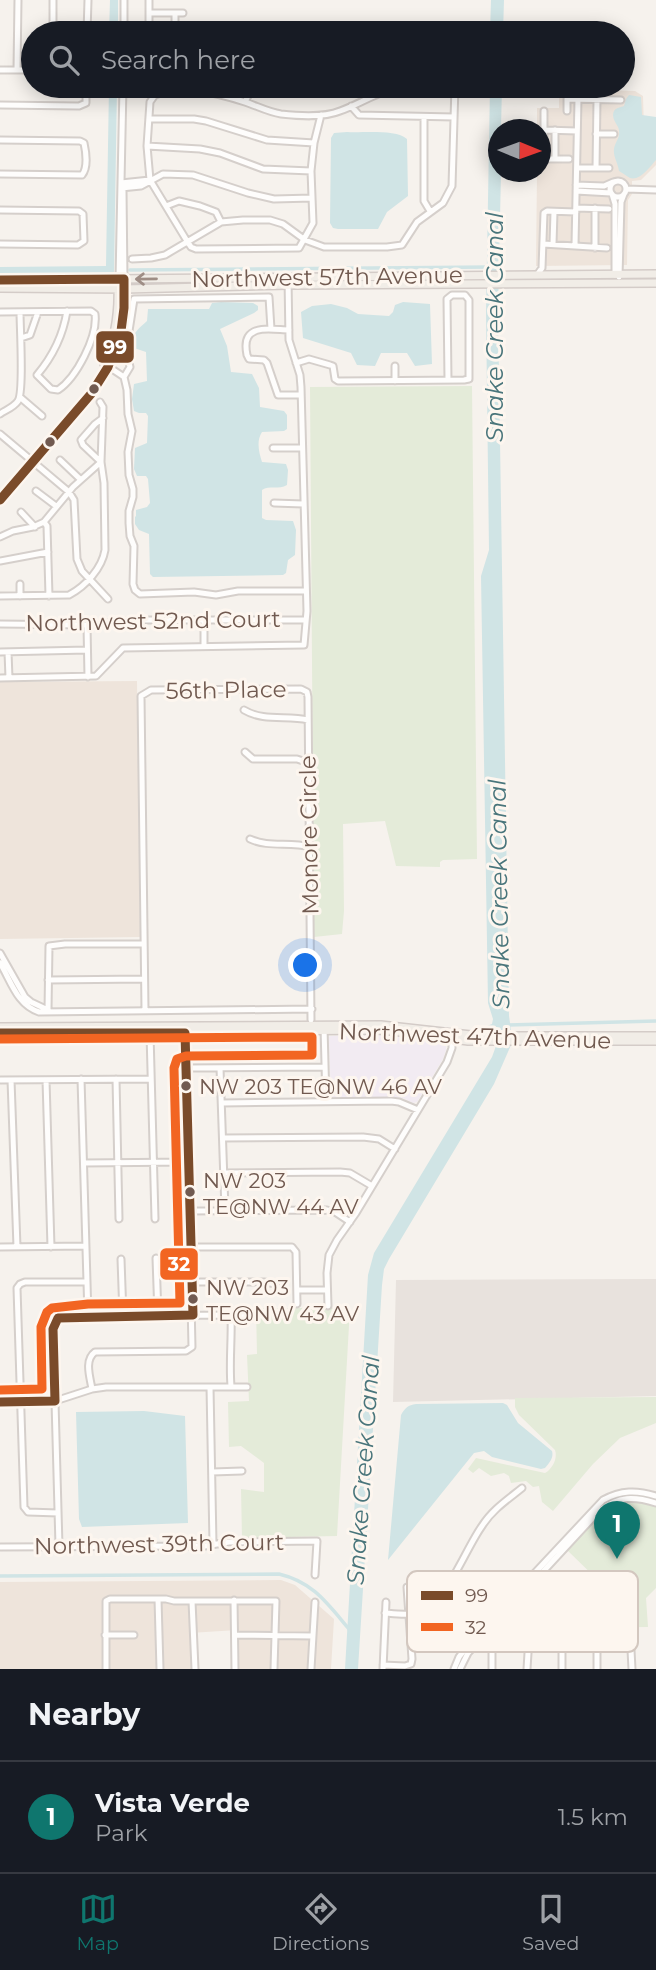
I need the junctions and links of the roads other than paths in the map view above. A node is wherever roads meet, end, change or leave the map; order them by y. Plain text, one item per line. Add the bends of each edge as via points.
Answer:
1 (18, 0) edge
2 (53, 0) edge
3 (88, 0) edge
4 (124, 0) edge
5 (149, 0) edge
6 (149, 13) junction
7 (183, 13) dead end
8 (175, 14) junction
9 (53, 21) edge
10 (87, 21) edge
11 (124, 21) edge
12 (149, 21) edge
13 (175, 21) edge
14 (0, 70) edge
15 (18, 70) joint
16 (86, 98) edge
17 (123, 98) edge
18 (153, 98) edge
19 (231, 98) edge
20 (247, 98) edge
21 (365, 98) edge
22 (455, 98) edge
23 (578, 99) junction
24 (597, 99) junction
25 (621, 100) dead end
26 (245, 102) junction
27 (0, 104) edge
28 (351, 106) junction
29 (544, 111) dead end
30 (566, 111) dead end
31 (321, 115) junction
32 (424, 117) junction
33 (454, 117) junction
34 (149, 118) junction
35 (544, 119) edge
36 (551, 130) edge
37 (555, 130) junction
38 (577, 131) junction
39 (596, 134) junction
40 (614, 134) dead end
41 (0, 140) edge
42 (314, 143) junction
43 (148, 146) junction
44 (551, 159) edge
45 (555, 159) junction
46 (569, 159) dead end
47 (577, 168) junction
48 (596, 168) junction
49 (609, 168) dead end
50 (311, 171) junction
51 (0, 174) edge
52 (150, 180) junction
53 (613, 182) junction
54 (121, 186) junction
55 (576, 188) junction
56 (656, 190) edge
57 (625, 192) junction
58 (612, 194) junction
59 (312, 198) junction
60 (166, 206) junction
61 (595, 208) junction
62 (0, 209) edge
63 (609, 209) dead end
64 (576, 210) junction
65 (430, 211) junction
66 (554, 212) junction
67 (221, 222) junction
68 (305, 240) junction
69 (187, 241) junction
70 (0, 244) edge
71 (542, 244) junction
72 (553, 244) junction
73 (575, 245) junction
74 (595, 248) junction
75 (607, 248) dead end
76 (132, 259) dead end
77 (617, 274) junction
78 (656, 274) edge
79 (537, 275) junction
80 (121, 279) junction
81 (501, 279) junction
82 (0, 280) edge
83 (289, 282) junction
84 (617, 283) junction
85 (656, 283) edge
86 (0, 288) edge
87 (122, 289) junction
88 (67, 311) junction
89 (0, 312) edge
90 (20, 312) junction
91 (38, 312) junction
92 (271, 329) junction
93 (289, 330) junction
94 (21, 338) junction
95 (296, 363) junction
96 (106, 365) junction
97 (395, 366) dead end
98 (37, 375) junction
99 (124, 377) junction
100 (22, 379) junction
101 (448, 380) junction
102 (395, 381) junction
103 (301, 395) junction
104 (21, 398) junction
105 (100, 402) dead end
106 (0, 414) edge
107 (42, 416) dead end
108 (103, 418) junction
109 (0, 434) edge
110 (273, 448) dead end
111 (302, 448) junction
112 (60, 460) dead end
113 (31, 461) junction
114 (101, 462) junction
115 (80, 479) junction
116 (36, 491) dead end
117 (69, 492) junction
118 (0, 494) edge
119 (0, 500) edge
120 (274, 503) dead end
121 (303, 504) junction
122 (56, 506) junction
123 (21, 512) dead end
124 (44, 522) junction
125 (34, 527) junction
126 (0, 537) edge
127 (48, 552) junction
128 (0, 561) edge
129 (88, 579) junction
130 (20, 584) dead end
131 (305, 591) junction
132 (0, 596) edge
133 (20, 596) junction
134 (49, 596) junction
135 (108, 598) dead end
136 (204, 619) junction
137 (305, 620) junction
138 (0, 624) edge
139 (87, 625) junction
140 (204, 646) junction
141 (87, 650) junction
142 (0, 652) edge
143 (9, 652) junction
144 (88, 677) junction
145 (0, 678) edge
146 (9, 678) junction
147 (307, 692) joint
148 (244, 710) dead end
149 (308, 720) junction
150 (245, 752) dead end
151 (309, 762) junction
152 (250, 839) dead end
153 (310, 847) junction
154 (144, 944) junction
155 (0, 953) edge
156 (0, 963) edge
157 (144, 979) junction
158 (48, 980) junction
159 (19, 993) junction
160 (312, 1009) junction
161 (48, 1010) junction
162 (145, 1010) junction
163 (86, 1011) junction
164 (311, 1020) dead end
165 (195, 1026) junction
166 (0, 1027) edge
167 (68, 1027) junction
168 (86, 1027) junction
169 (324, 1028) junction
170 (147, 1030) junction
171 (58, 1033) junction
172 (185, 1033) junction
173 (0, 1034) edge
174 (452, 1037) junction
175 (656, 1038) edge
176 (325, 1067) junction
177 (186, 1068) junction
178 (220, 1068) junction
179 (81, 1079) junction
180 (116, 1079) junction
181 (151, 1079) junction
182 (0, 1080) edge
183 (11, 1080) junction
184 (46, 1080) junction
185 (326, 1101) junction
186 (222, 1103) junction
187 (418, 1110) junction
188 (223, 1138) junction
189 (395, 1149) junction
190 (118, 1162) junction
191 (154, 1162) junction
192 (188, 1162) junction
193 (83, 1163) junction
194 (224, 1174) junction
195 (372, 1186) junction
196 (225, 1210) junction
197 (190, 1211) junction
198 (120, 1219) dead end
199 (155, 1219) dead end
200 (350, 1222) junction
201 (86, 1246) junction
202 (0, 1247) edge
203 (16, 1247) junction
204 (51, 1247) junction
205 (191, 1247) junction
206 (156, 1258) dead end
207 (121, 1259) dead end
208 (87, 1282) junction
209 (192, 1282) junction
210 (276, 1284) dead end
211 (297, 1290) junction
212 (327, 1290) junction
213 (297, 1304) dead end
214 (328, 1306) dead end
215 (158, 1315) junction
216 (193, 1315) junction
217 (231, 1315) junction
218 (88, 1316) junction
219 (122, 1316) junction
220 (248, 1317) dead end
221 (210, 1387) junction
222 (231, 1387) junction
223 (247, 1387) dead end
224 (92, 1389) junction
225 (55, 1401) junction
226 (0, 1402) edge
227 (20, 1402) junction
228 (242, 1471) dead end
229 (212, 1472) junction
230 (522, 1488) dead end
231 (656, 1496) edge
232 (656, 1503) edge
233 (598, 1508) junction
234 (58, 1513) junction
235 (213, 1544) junction
236 (59, 1546) junction
237 (0, 1548) edge
238 (456, 1571) edge
239 (540, 1571) edge
240 (315, 1575) dead end
241 (158, 1599) junction
242 (234, 1600) junction
243 (192, 1601) junction
244 (315, 1602) dead end
245 (386, 1602) dead end
246 (407, 1613) edge
247 (385, 1614) junction
248 (276, 1634) junction
249 (105, 1635) junction
250 (134, 1635) dead end
251 (235, 1635) junction
252 (313, 1636) junction
253 (412, 1652) edge
254 (462, 1652) edge
255 (469, 1652) edge
256 (383, 1667) edge
257 (106, 1669) edge
258 (160, 1669) edge
259 (195, 1669) edge
260 (235, 1669) edge
261 (274, 1669) edge
262 (311, 1669) edge
263 (454, 1669) edge
264 (460, 1669) edge

1 - 15 street
2 - 9 street
3 - 10 street
4 - 11 street
5 - 6 street
6 - 8 street
6 - 12 street
7 - 8 street
8 - 13 street
14 - 15 street
16 - 27 street via 79,106
17 - 54 street
18 - 34 street
19 - 26 street
20 - 26 street
21 - 28 street
22 - 33 street
23 - 24 street
23 - 30 street via 567,99
23 - 38 street
24 - 25 street
24 - 39 street
26 - 31 street via 281,114
28 - 31 street
28 - 32 street via 359,116
29 - 35 street
31 - 42 street
32 - 33 street
32 - 65 street via 425,201
33 - 65 street via 452,186 443,203
34 - 42 street via 194,119 267,140
34 - 43 street
36 - 37 street
37 - 38 street
37 - 45 street
38 - 47 street
39 - 40 street
39 - 48 street
41 - 51 street via 84,143 84,174 80,176
42 - 50 street
43 - 50 street via 200,149 263,169
43 - 52 street
44 - 45 street
45 - 46 street
47 - 48 street
47 - 55 street
48 - 49 street
50 - 59 street
52 - 54 street via 148,184
52 - 59 street via 163,174 193,175 248,193
52 - 60 street
53 - 55 street
53 - 57 street via 622,181
53 - 58 street
54 - 80 street
55 - 58 street
55 - 64 street
56 - 57 street
57 - 58 street via 618,197
57 - 77 street
58 - 77 street
59 - 68 street via 313,223
60 - 67 street via 179,201 200,206 216,212
60 - 69 street
61 - 63 street
61 - 64 street
61 - 74 street
62 - 70 street via 79,211 84,238 78,246
64 - 66 street
64 - 73 street
65 - 68 street via 402,244 324,247
66 - 71 street via 544,213
66 - 72 street
67 - 68 street via 270,220 283,223
67 - 69 street
68 - 69 street via 299,248 214,250 195,249
69 - 76 street via 165,255
71 - 72 street
71 - 79 street
72 - 73 street
73 - 74 street
74 - 75 street
77 - 78 main road, Northwest 57th Avenue
77 - 79 main road, Northwest 57th Avenue
77 - 84 street
79 - 81 main road, Northwest 57th Avenue
80 - 82 main road, Northwest 57th Avenue
83 -> 80 main road, Northwest 57th Avenue
80 - 87 main road
81 - 83 main road, Northwest 57th Avenue
81 - 84 main road, Northwest 57th Avenue
83 - 87 main road, Northwest 57th Avenue
83 - 93 street
84 - 85 main road, Northwest 57th Avenue
86 - 87 main road, Northwest 57th Avenue
87 - 96 main road via 121,331
88 - 91 street
88 - 98 street via 56,349
88 - 98 street via 95,314 84,356 58,390
89 - 90 street
90 - 91 street
90 - 94 street
91 - 94 street via 30,335
92 - 93 street
92 - 99 street via 269,297 134,299 126,351 130,367
92 - 103 street via 256,331 246,339 247,355 264,360 278,395
93 - 95 street
94 - 100 street
95 - 102 street via 309,359 330,365 338,382
95 - 103 street
96 - 99 street
96 - 113 main road via 91,394
97 - 102 street
98 - 100 street
99 - 131 street via 132,431 129,523 135,590 216,595
100 - 104 street
101 - 101 street via 447,299 466,295 469,379
101 - 102 street
103 - 111 street
104 - 106 street
104 - 107 street
105 - 108 street
108 - 114 street
108 - 114 street via 81,440
109 - 113 street
110 - 111 street
111 - 121 street
112 - 115 street
113 - 117 street
113 - 118 main road
113 - 119 main road
114 - 115 street
114 - 129 street via 104,550
115 - 117 street
116 - 122 street
117 - 122 street
117 - 129 street via 76,513 77,559
120 - 121 street
121 - 131 street
122 - 124 street
123 - 125 street
124 - 125 street
124 - 127 street
125 - 126 street
127 - 128 street
127 - 134 street
129 - 134 street via 69,595
129 - 135 street
130 - 133 street
131 - 137 street
132 - 133 street
133 - 134 street
136 - 137 street, Northwest 52nd Court
136 - 139 street, Northwest 52nd Court
136 - 140 street
137 - 140 street via 304,645
138 - 139 street, Northwest 52nd Court
139 - 141 street
140 - 144 street via 123,649 96,676
141 - 143 street
141 - 144 street
142 - 143 street
143 - 146 street
144 - 146 street
145 - 146 street
147 - 149 street, Monore Circle
147 - 154 street, 56th Place via 151,690 141,696
148 - 149 street via 262,717
149 - 151 street, Monore Circle
150 - 151 street via 253,759
151 - 153 street, Monore Circle
152 - 153 street
153 - 160 street, Monore Circle
154 - 157 street
154 - 158 street via 49,946
155 - 159 street
156 - 159 street
157 - 158 street
157 - 162 street
158 - 161 street
159 - 161 street
160 - 162 street
160 - 164 street, Monore Circle
161 - 163 street
162 - 163 street
163 - 168 street
165 - 169 main road, Northwest 47th Avenue
165 - 170 main road, Northwest 47th Avenue
165 - 172 main road
166 - 167 main road, Northwest 47th Avenue
167 - 168 main road, Northwest 47th Avenue
167 - 171 main road
168 - 170 main road, Northwest 47th Avenue
169 - 172 main road, Northwest 47th Avenue
169 - 174 main road, Northwest 47th Avenue via 389,1026
169 - 176 street
170 - 171 main road, Northwest 47th Avenue
170 - 172 main road, Northwest 47th Avenue
170 - 181 street
171 - 173 main road, Northwest 47th Avenue
172 - 177 street
174 - 175 main road, Northwest 47th Avenue
174 - 187 street via 447,1062
176 - 178 street
176 - 185 street
177 - 178 street
177 - 192 street
178 - 186 street
179 - 180 street
179 - 184 street
179 - 193 street
180 - 181 street
180 - 190 street
181 - 191 street
182 - 183 street
183 - 184 street
183 - 203 street
184 - 204 street
185 - 186 street
185 - 187 street via 399,1102
186 - 188 street
187 - 189 street
188 - 189 street via 363,1137 379,1139
188 - 194 street
189 - 195 street
190 - 191 street
190 - 193 street
190 - 198 street
191 - 192 street
191 - 199 street
192 - 197 street
193 - 201 street
194 - 195 street via 340,1172
194 - 196 street
195 - 200 street
196 - 197 street
196 - 200 street via 327,1210
197 - 205 street
200 - 212 street via 329,1255
201 - 204 street
201 - 208 street
202 - 203 street
203 - 204 street
205 - 209 street
205 - 211 street via 294,1249
206 - 215 street
207 - 219 street
208 - 218 street
208 - 227 street via 25,1282 17,1288
209 - 210 street
209 - 216 street
211 - 212 street
211 - 213 street
212 - 214 street
215 - 216 street
215 - 219 street
216 - 217 street
216 - 224 street via 192,1347 186,1351 91,1354
217 - 220 street
217 - 222 street
218 - 219 street
218 - 225 street via 58,1318 54,1325
221 - 222 street
221 - 224 street
221 - 229 street
222 - 223 street
224 - 225 street
225 - 227 street
225 - 234 street
226 - 227 street
227 - 234 street via 24,1507
228 - 229 street
229 - 235 street
230 - 238 street via 493,1511
231 - 233 street via 627,1491 610,1496
232 - 233 street via 627,1497
233 - 239 street
234 - 236 street
235 - 236 street, Northwest 39th Court
235 - 240 street, Northwest 39th Court via 317,1541
236 - 237 street, Northwest 39th Court
241 - 243 street
241 - 249 street via 106,1601
241 - 258 street
242 - 243 street
242 - 248 street via 276,1601
242 - 251 street
243 - 259 street
244 - 252 street
245 - 247 street
246 - 247 street
247 - 256 street
248 - 251 street
248 - 252 street
248 - 261 street
249 - 250 street
249 - 257 street
251 - 260 street
252 - 262 street
253 - 256 street via 411,1664
254 - 263 street
255 - 264 street

